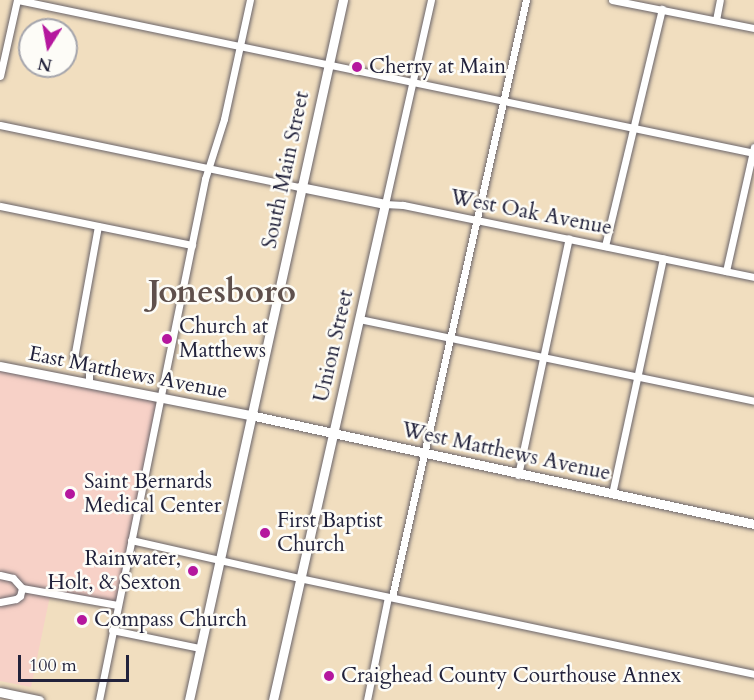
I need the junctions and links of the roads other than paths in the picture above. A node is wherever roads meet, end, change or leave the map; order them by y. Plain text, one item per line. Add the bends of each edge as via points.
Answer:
1 (17, 0) edge
2 (250, 0) edge
3 (343, 0) edge
4 (431, 0) edge
5 (525, 0) edge
6 (612, 0) edge
7 (720, 0) edge
8 (662, 9) junction
9 (716, 20) junction
10 (754, 28) edge
11 (240, 48) junction
12 (328, 66) junction
13 (0, 76) edge
14 (412, 83) junction
15 (503, 102) junction
16 (0, 125) edge
17 (631, 128) junction
18 (754, 151) edge
19 (209, 169) junction
20 (300, 187) junction
21 (385, 204) junction
22 (0, 206) edge
23 (477, 220) junction
24 (98, 226) junction
25 (569, 238) junction
26 (192, 245) junction
27 (605, 246) junction
28 (663, 258) junction
29 (726, 272) junction
30 (754, 277) edge
31 (359, 319) junction
32 (450, 339) junction
33 (544, 358) junction
34 (0, 366) edge
35 (637, 377) junction
36 (89, 384) junction
37 (160, 398) junction
38 (754, 401) edge
39 (250, 415) junction
40 (332, 433) junction
41 (424, 454) junction
42 (518, 474) junction
43 (612, 494) junction
44 (754, 524) edge
45 (131, 540) junction
46 (219, 559) junction
47 (0, 575) edge
48 (299, 578) junction
49 (22, 588) junction
50 (390, 597) junction
51 (0, 602) edge
52 (117, 605) junction
53 (112, 630) junction
54 (200, 648) junction
55 (754, 674) edge
56 (0, 692) edge
57 (39, 700) edge
58 (99, 700) edge
59 (189, 700) edge
60 (273, 700) edge
61 (367, 700) edge

1 - 11 street
1 - 13 street
2 - 11 street
3 - 12 main road, South Main Street
4 - 14 street, Union Street
5 - 15 street
6 - 8 street
7 - 9 street
8 - 9 street
8 - 17 street
9 - 10 street
11 - 12 street
11 - 19 street
12 - 14 street
12 - 20 main road, South Main Street
14 - 15 street
14 - 21 street, Union Street
15 - 17 street
15 - 23 street
16 - 19 street
17 - 18 street
17 - 27 street
18 - 29 street
19 - 20 street
19 - 26 street
20 - 21 main road, West Oak Avenue
20 - 39 main road, South Main Street
21 - 23 street, West Oak Avenue
21 - 31 main road, Union Street
22 - 24 street
23 - 25 street, West Oak Avenue
23 - 32 street
24 - 26 street
24 - 36 street via 74,358 89,366
25 - 27 street, West Oak Avenue
25 - 33 street
26 - 37 street
27 - 28 street, West Oak Avenue
28 - 29 street, West Oak Avenue
28 - 35 street
29 - 30 street, West Oak Avenue
31 - 32 street
31 - 40 main road, Union Street
32 - 33 street
32 - 41 street
33 - 35 street
33 - 42 street
34 - 36 main road, East Matthews Avenue
35 - 38 street
35 - 43 street
36 - 37 main road, East Matthews Avenue
37 - 39 main road, East Matthews Avenue
37 - 45 street
39 - 40 main road, West Matthews Avenue
39 - 46 main road, South Main Street
40 - 41 main road, West Matthews Avenue
40 - 48 main road, Union Street
41 - 42 main road, West Matthews Avenue
41 - 50 street
42 - 43 main road, West Matthews Avenue
43 - 44 main road, West Matthews Avenue
45 - 46 street
45 - 52 street
46 - 48 street
46 - 54 main road, South Main Street
47 - 49 street via 13,578
48 - 50 street
48 - 60 main road, Union Street
49 - 51 street via 20,596
49 - 52 street
50 - 55 street
50 - 61 street
52 - 53 street
53 - 54 street
53 - 58 street
54 - 59 main road, South Main Street
56 - 57 main road

